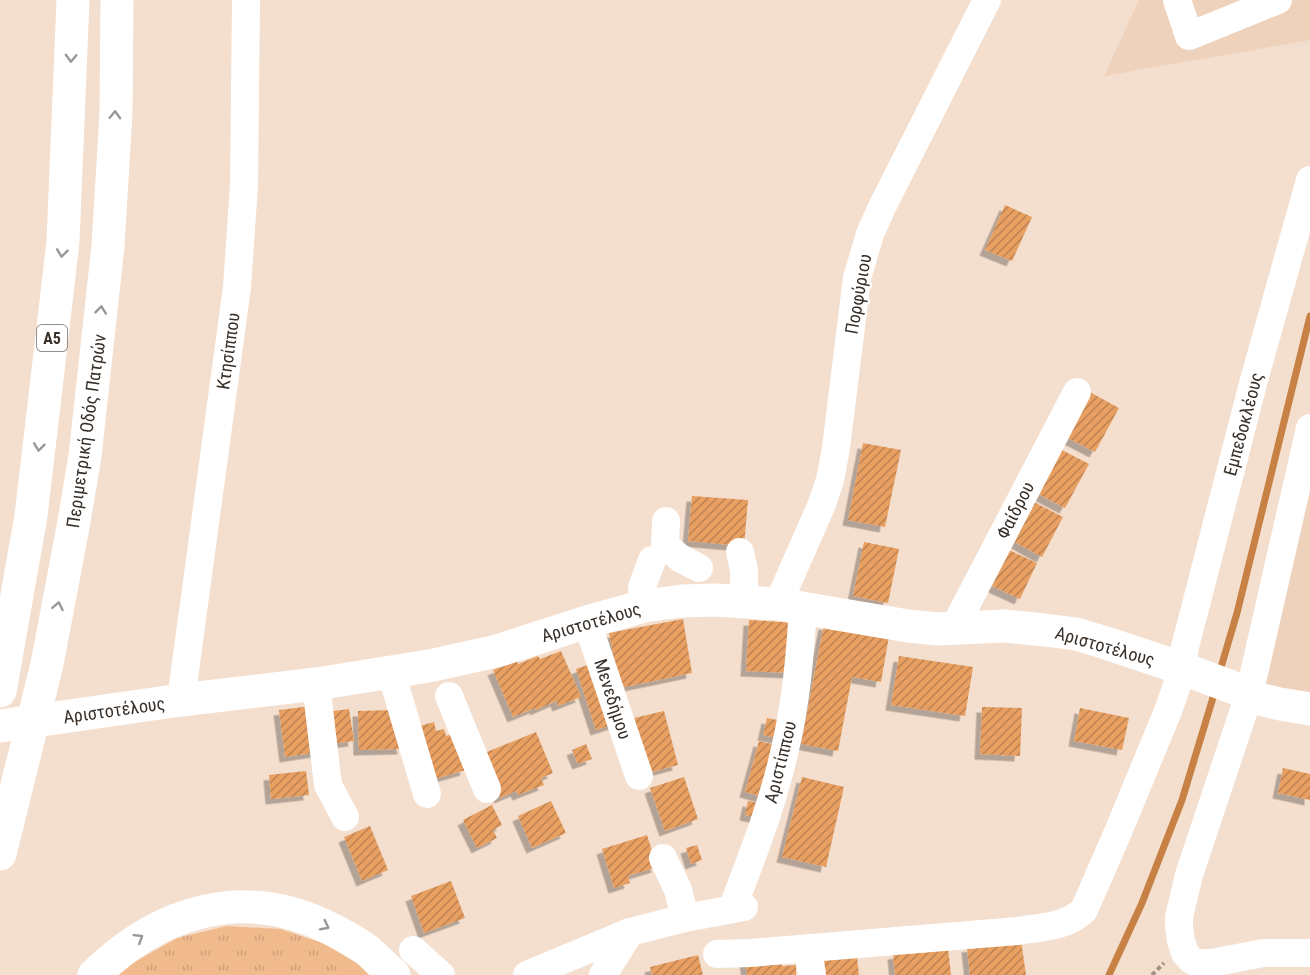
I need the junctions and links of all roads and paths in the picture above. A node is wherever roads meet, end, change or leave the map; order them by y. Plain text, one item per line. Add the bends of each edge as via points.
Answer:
1 (73, 0) edge
2 (117, 0) edge
3 (246, 0) edge
4 (987, 0) edge
5 (1177, 0) edge
6 (1278, 0) edge
7 (1310, 180) edge
8 (1077, 392) dead end
9 (1310, 428) edge
10 (666, 521) dead end
11 (740, 552) dead end
12 (652, 560) dead end
13 (682, 601) junction
14 (744, 602) junction
15 (644, 606) junction
16 (791, 606) junction
17 (587, 622) junction
18 (954, 628) junction
19 (429, 666) junction
20 (1186, 670) junction
21 (391, 672) junction
22 (2, 682) edge
23 (316, 684) junction
24 (1243, 692) junction
25 (449, 696) junction
26 (181, 700) junction
27 (1310, 709) edge
28 (0, 726) edge
29 (482, 743) dead end
30 (639, 776) dead end
31 (487, 789) dead end
32 (427, 794) dead end
33 (345, 817) dead end
34 (0, 854) edge
35 (663, 858) dead end
36 (718, 912) junction
37 (630, 932) junction
38 (1310, 953) edge
39 (810, 962) edge
40 (403, 963) edge
41 (718, 964) edge
42 (94, 975) edge
43 (441, 975) edge
44 (527, 975) edge
45 (603, 975) edge

1 -> 22 main road, Α5 via 63,242 31,516
34 -> 2 main road, Περιμετρική Οδός Πατρών via 47,664 85,456 108,246
3 - 26 street, Κτησίππου via 244,185 237,287
4 - 16 street, Πορφύριου via 870,234 857,278 831,473
5 - 6 street via 1189,36
7 - 20 street, Εμπεδοκλέους via 1185,647
8 - 18 street, Φαίδρου
9 - 24 street
10 - 13 street via 665,545 680,558 701,563 682,581
11 - 14 street
12 - 15 street via 642,587
13 - 14 main road, Αριστοτέλους
13 - 15 main road, Αριστοτέλους
14 - 16 main road, Αριστοτέλους
15 - 17 main road, Αριστοτέλους
16 - 18 main road, Αριστοτέλους via 898,625
16 - 36 street, Αριστίππου via 796,694 785,750 766,817
17 - 19 main road, Αριστοτέλους via 497,651
17 - 30 street, Μενεδήμου
18 - 20 main road, Αριστοτέλους via 1004,626 1064,632
19 - 21 main road, Αριστοτέλους
19 - 25 street
20 - 24 main road, Αριστοτέλους
20 - 39 street, Εμπεδοκλέους via 1091,896 1077,917 1061,924
21 - 23 main road, Αριστοτέλους
21 - 32 street
23 - 26 main road, Αριστοτέλους
23 - 33 street via 328,785
24 - 27 main road via 1274,703
24 - 38 street via 1189,875 1179,917 1181,941 1191,960 1204,964 1263,953
25 - 29 street
25 - 31 street
26 - 28 main road, Αριστοτέλους
35 - 36 street via 678,890
36 - 37 street
36 - 41 street
37 - 44 street
37 - 45 street
39 - 41 street via 750,953
42 -> 40 main road via 149,932 202,912 233,907 279,910 312,919 366,950
40 - 43 street

